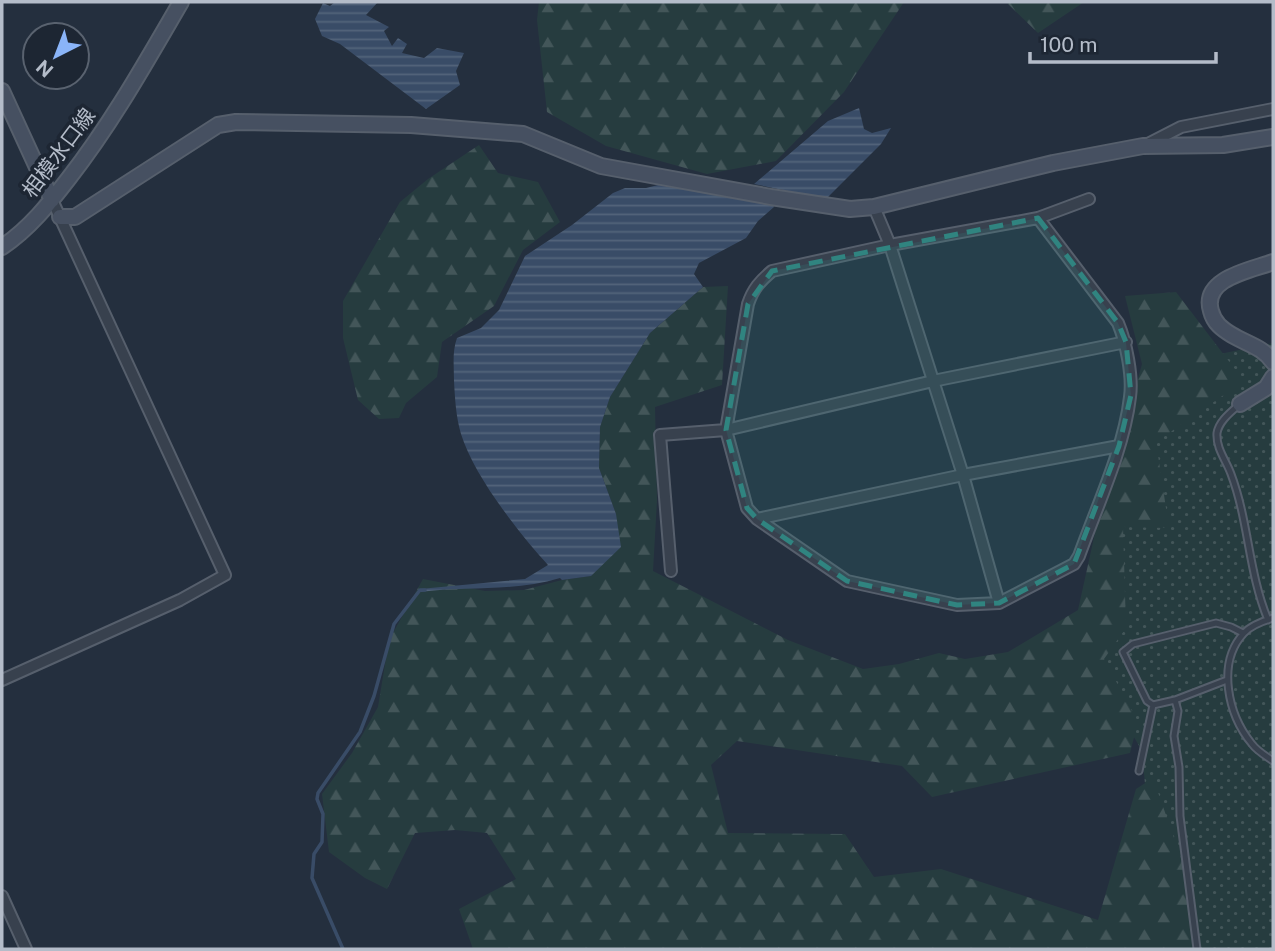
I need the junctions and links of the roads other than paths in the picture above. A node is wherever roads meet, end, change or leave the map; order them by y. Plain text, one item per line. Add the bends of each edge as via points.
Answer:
1 (181, 2) edge
2 (2, 91) edge
3 (1273, 109) edge
4 (1273, 137) edge
5 (1143, 146) junction
6 (1089, 199) dead end
7 (52, 200) junction
8 (874, 207) junction
9 (60, 217) junction
10 (1038, 218) junction
11 (890, 245) junction
12 (2, 247) edge
13 (1273, 262) edge
14 (1126, 342) junction
15 (1273, 362) edge
16 (1273, 377) edge
17 (933, 381) junction
18 (1240, 404) joint
19 (726, 430) junction
20 (1119, 446) junction
21 (963, 475) junction
22 (757, 519) junction
23 (671, 571) dead end
24 (999, 603) junction
25 (1271, 619) edge
26 (1243, 634) junction
27 (2, 680) edge
28 (1227, 680) junction
29 (1175, 701) junction
30 (1153, 705) junction
31 (1273, 761) edge
32 (1139, 771) dead end
33 (2, 896) edge
34 (26, 949) edge
35 (1197, 949) edge

1 - 7 street, 相模水口線 via 101,135
2 - 7 street
3 - 5 street via 1181,127
4 - 5 street via 1223,145
5 - 8 street
6 - 10 street
7 - 9 street
7 - 12 street, 相模水口線
8 - 9 street via 850,209 601,166 523,134 411,125 236,122 218,125 75,217
8 - 11 street
9 - 27 street via 225,575
10 - 11 street
10 - 14 street via 1118,323
11 - 17 street
11 - 19 street via 772,271 760,281 748,304
13 - 15 street via 1219,284 1210,306 1216,323
14 - 17 street
14 - 20 street via 1131,395
16 - 18 street via 1266,388
17 - 19 street
17 - 21 street
18 - 25 lane via 1217,430 1217,446 1231,472 1254,580
19 - 22 street via 747,508
19 - 23 street via 660,435
20 - 21 street
20 - 24 street via 1074,564
21 - 22 street
21 - 24 street
22 - 24 street via 847,581 957,605
25 - 26 lane
26 - 28 lane via 1235,646
26 - 30 lane via 1216,623 1133,644 1123,652
28 - 29 lane
28 - 31 lane via 1242,728 1253,746
29 - 30 lane
29 - 35 lane via 1180,816
30 - 32 lane
33 - 34 street

